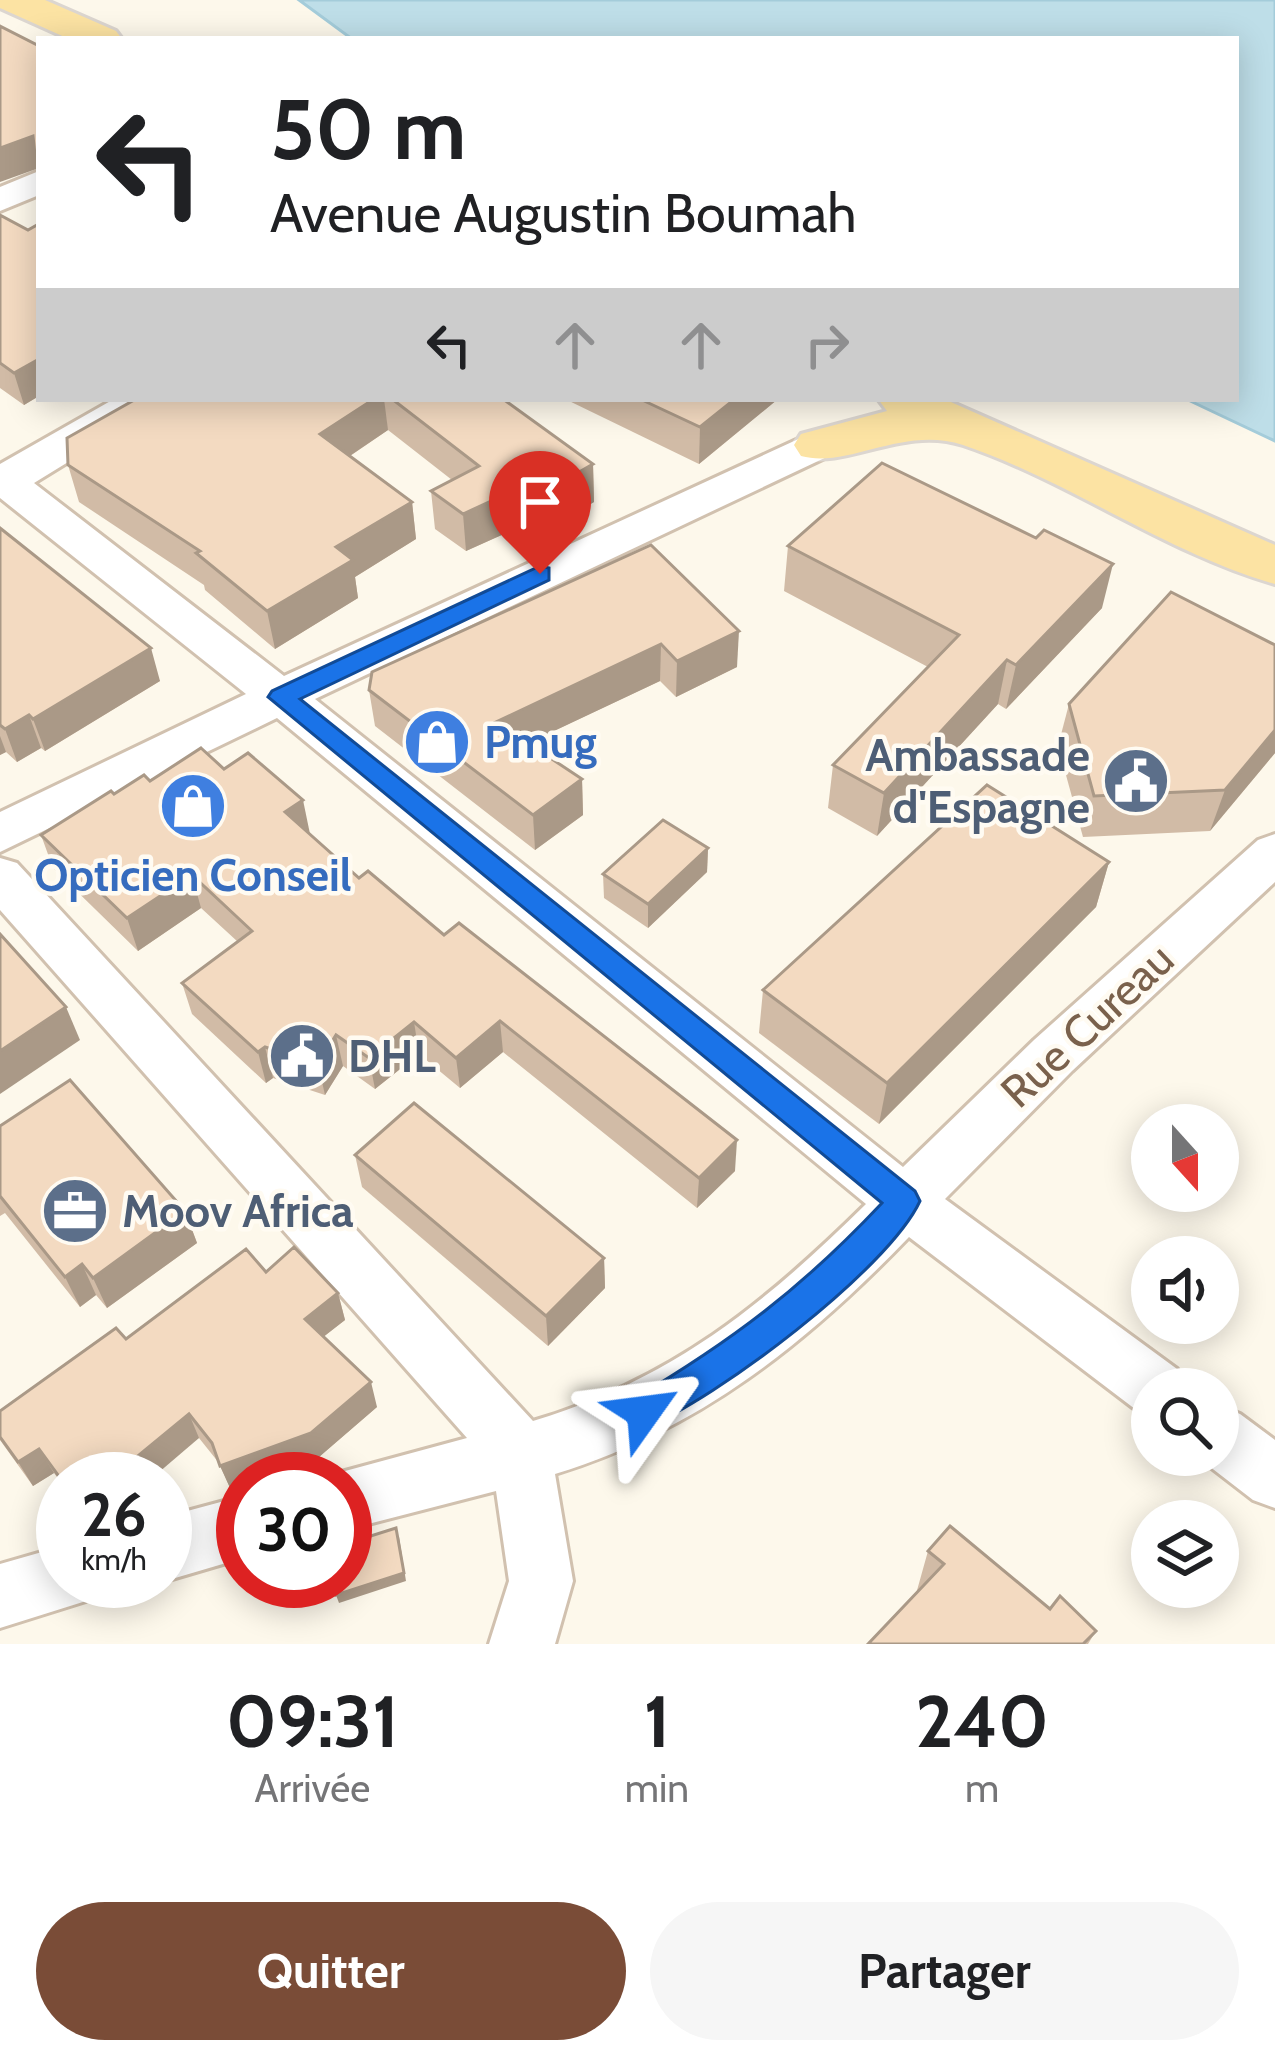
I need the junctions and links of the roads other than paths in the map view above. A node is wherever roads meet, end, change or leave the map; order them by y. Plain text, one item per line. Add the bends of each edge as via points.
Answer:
1 (13, 0) edge
2 (58, 0) edge
3 (95, 36) edge
4 (138, 36) edge
5 (36, 183) edge
6 (0, 201) edge
7 (137, 402) edge
8 (855, 402) edge
9 (916, 402) edge
10 (980, 416) edge
11 (819, 445) junction
12 (2, 481) edge
13 (1275, 526) edge
14 (1275, 566) edge
15 (281, 697) junction
16 (0, 833) edge
17 (1275, 853) edge
18 (0, 877) edge
19 (904, 1201) junction
20 (1131, 1370) edge
21 (1239, 1451) edge
22 (521, 1453) junction
23 (1275, 1478) edge
24 (372, 1492) edge
25 (36, 1586) edge
26 (0, 1596) edge
27 (522, 1644) edge

1 - 3 main road
2 - 4 main road
5 - 6 street
7 - 12 street
8 - 11 main road via 843,428
9 - 10 main road
10 - 11 main road via 896,424
10 - 13 main road
10 - 14 main road
11 - 15 street
12 - 15 street
15 - 16 street
15 - 19 street
17 - 19 street, Rue Cureau
18 - 22 street
19 - 20 street
19 - 22 street, Rue Cureau via 844,1266 734,1358 644,1412
21 - 23 street
22 - 24 street, Rue Cureau
22 - 27 street via 542,1581
25 - 26 street

